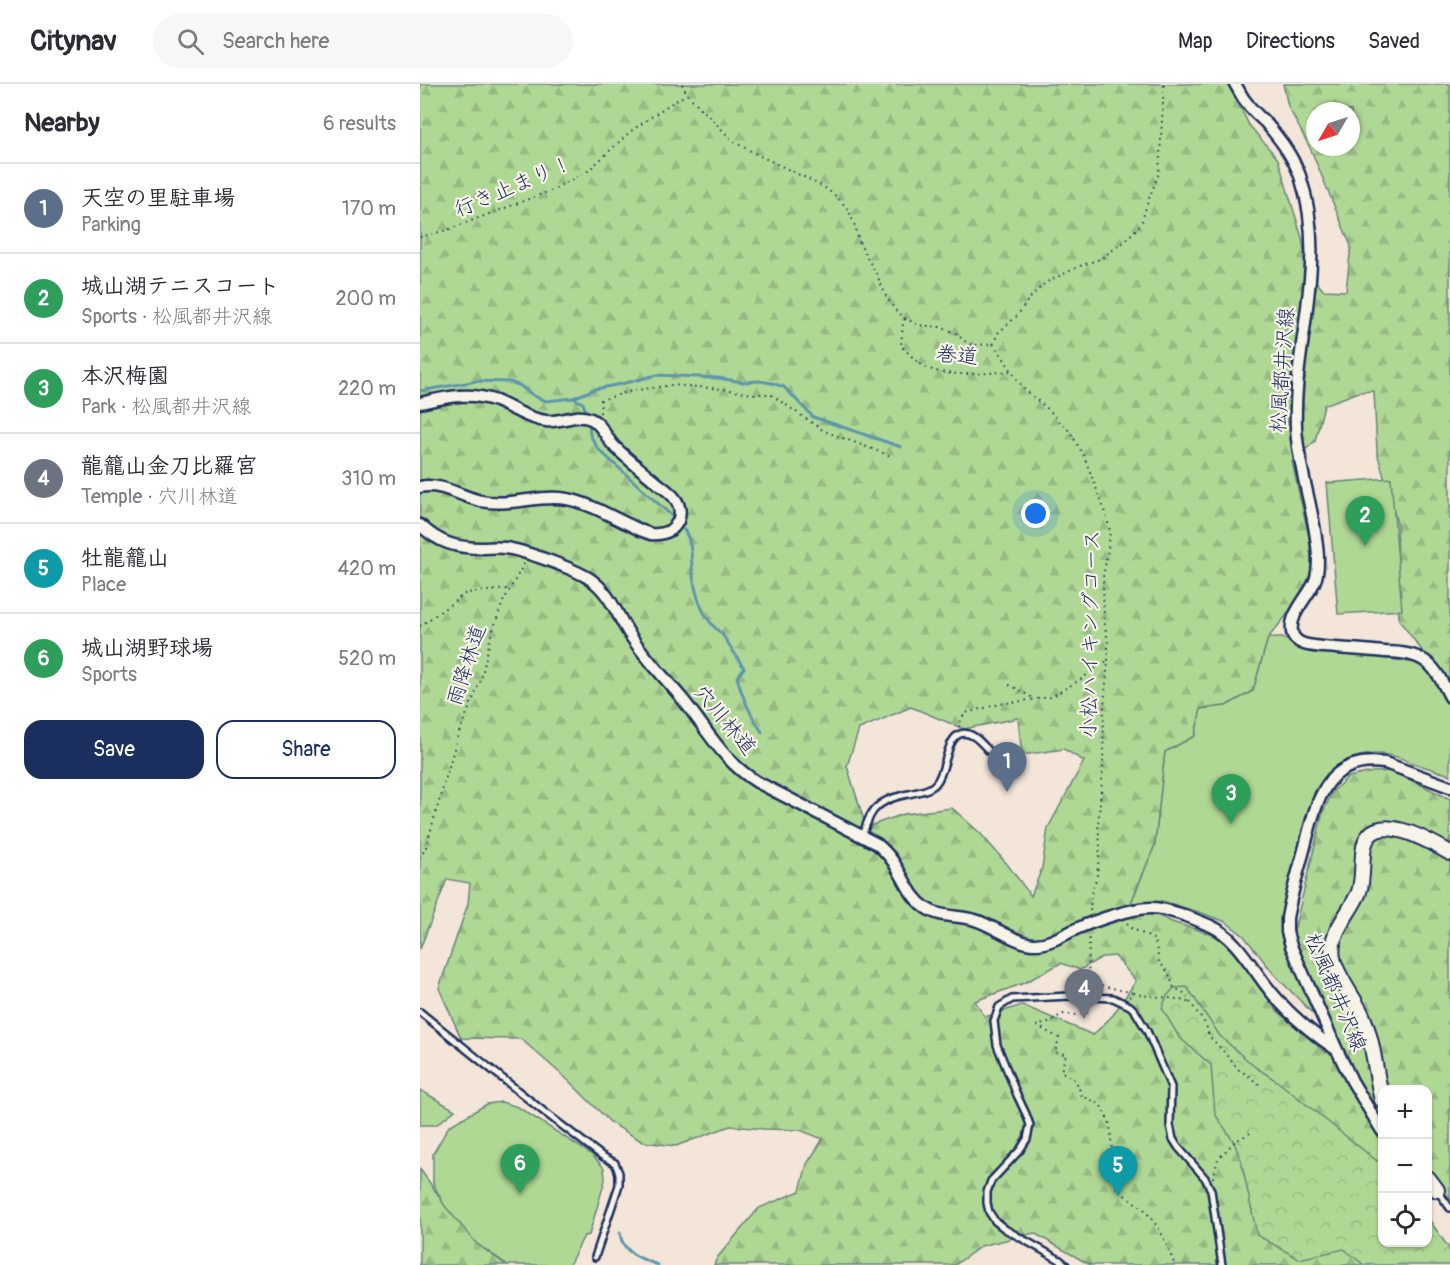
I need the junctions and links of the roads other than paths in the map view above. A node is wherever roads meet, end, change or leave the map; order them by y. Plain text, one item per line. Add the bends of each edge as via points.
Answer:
1 (1235, 84) edge
2 (420, 403) edge
3 (420, 487) edge
4 (420, 525) edge
5 (1450, 697) edge
6 (990, 752) dead end
7 (1450, 787) edge
8 (862, 835) junction
9 (1450, 853) edge
10 (420, 1012) edge
11 (1337, 1050) junction
12 (1380, 1085) edge
13 (1378, 1123) edge
14 (1432, 1184) edge
15 (1437, 1191) joint
16 (1450, 1208) edge
17 (595, 1257) dead end
18 (1066, 1265) edge
19 (1222, 1265) edge

1 - 5 street, 松風都井沢線 via 1292,157 1308,204 1312,235 1296,428 1316,540 1317,574 1292,623 1292,633 1304,644 1399,652 1424,660 1434,668
2 - 3 street via 452,396 478,396 536,419 549,421 574,416 594,420 621,453 676,498 680,512 670,530 654,534 567,499 494,503 435,486
4 - 8 street, 穴川林道 via 436,539 460,547 504,548 590,579 606,595 632,638 715,744 738,768 757,782
6 - 8 lane via 977,738 956,736 936,783 878,806
7 - 11 street, 松風都井沢線 via 1385,763 1358,762 1328,782 1315,807 1290,902 1287,932
8 - 11 street, 穴川林道 via 890,857 907,888 926,908 983,922 1031,945 1119,914 1152,908 1214,927 1234,942 1274,996 1312,1034
9 - 12 street, 松風都井沢線 via 1402,830 1378,829 1368,836 1359,891 1335,935 1333,960 1362,1016
10 - 17 lane via 615,1163 619,1185
11 - 13 street, 松風都井沢線
14 - 15 street
15 - 16 lane
18 - 19 lane via 1005,1228 989,1212 987,1192 991,1181 1020,1150 1030,1125 997,1045 994,1021 999,1007 1012,999 1113,998 1135,1011 1168,1078 1173,1139 1210,1190

